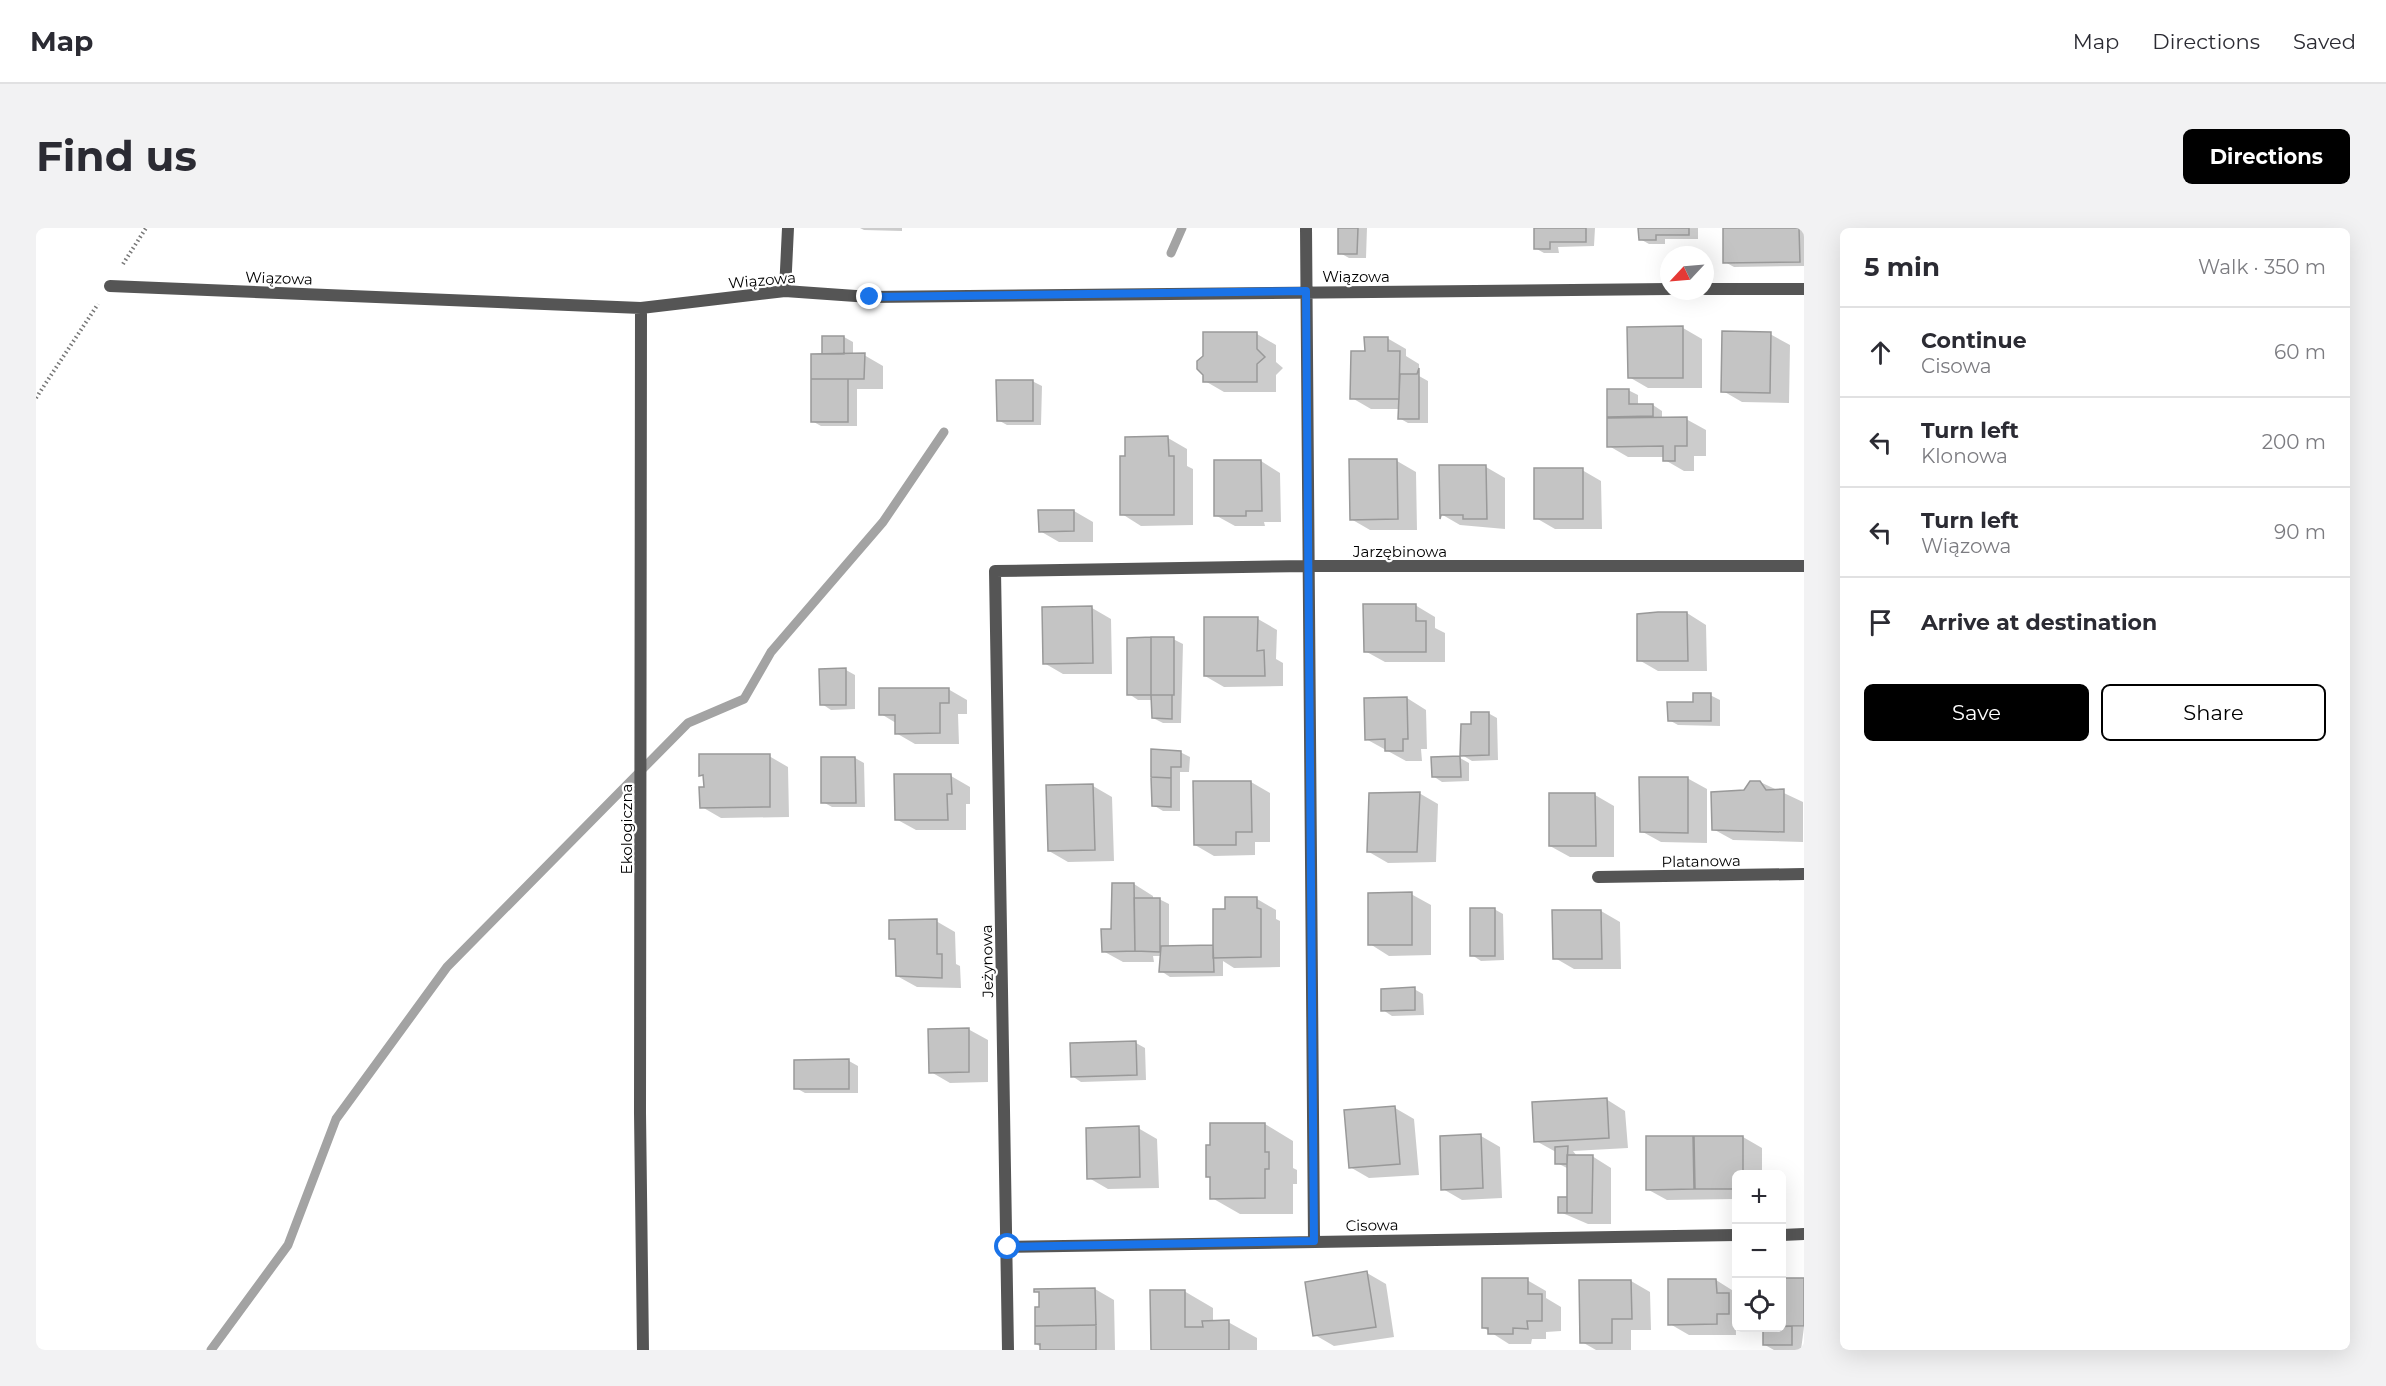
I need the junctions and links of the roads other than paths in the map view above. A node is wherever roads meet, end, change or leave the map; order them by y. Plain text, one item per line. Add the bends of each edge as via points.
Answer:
1 (788, 228) edge
2 (1306, 228) edge
3 (110, 286) road end
4 (1660, 289) edge
5 (1714, 289) edge
6 (1804, 289) edge
7 (785, 291) junction
8 (1306, 291) junction
9 (641, 308) junction
10 (1309, 566) junction
11 (1804, 566) edge
12 (995, 571) joint
13 (1804, 874) edge
14 (1598, 877) dead end
15 (1804, 1234) edge
16 (1732, 1235) edge
17 (1786, 1235) edge
18 (1314, 1241) junction
19 (1008, 1247) junction
20 (643, 1350) edge
21 (1008, 1350) edge

1 - 7 street
2 - 8 street
3 - 9 street, Wiązowa
4 - 8 street, Wiązowa
5 - 6 street
7 - 8 street, Wiązowa via 870,297
7 - 9 street, Wiązowa
8 - 10 street
9 - 20 street, Ekologiczna
10 - 11 street, Jarzębinowa
10 - 12 street, Jarzębinowa
10 - 18 street
12 - 19 street, Jeżynowa
13 - 14 street, Platanowa
15 - 17 street
16 - 18 street, Cisowa
18 - 19 street, Cisowa
19 - 21 street, Jeżynowa

